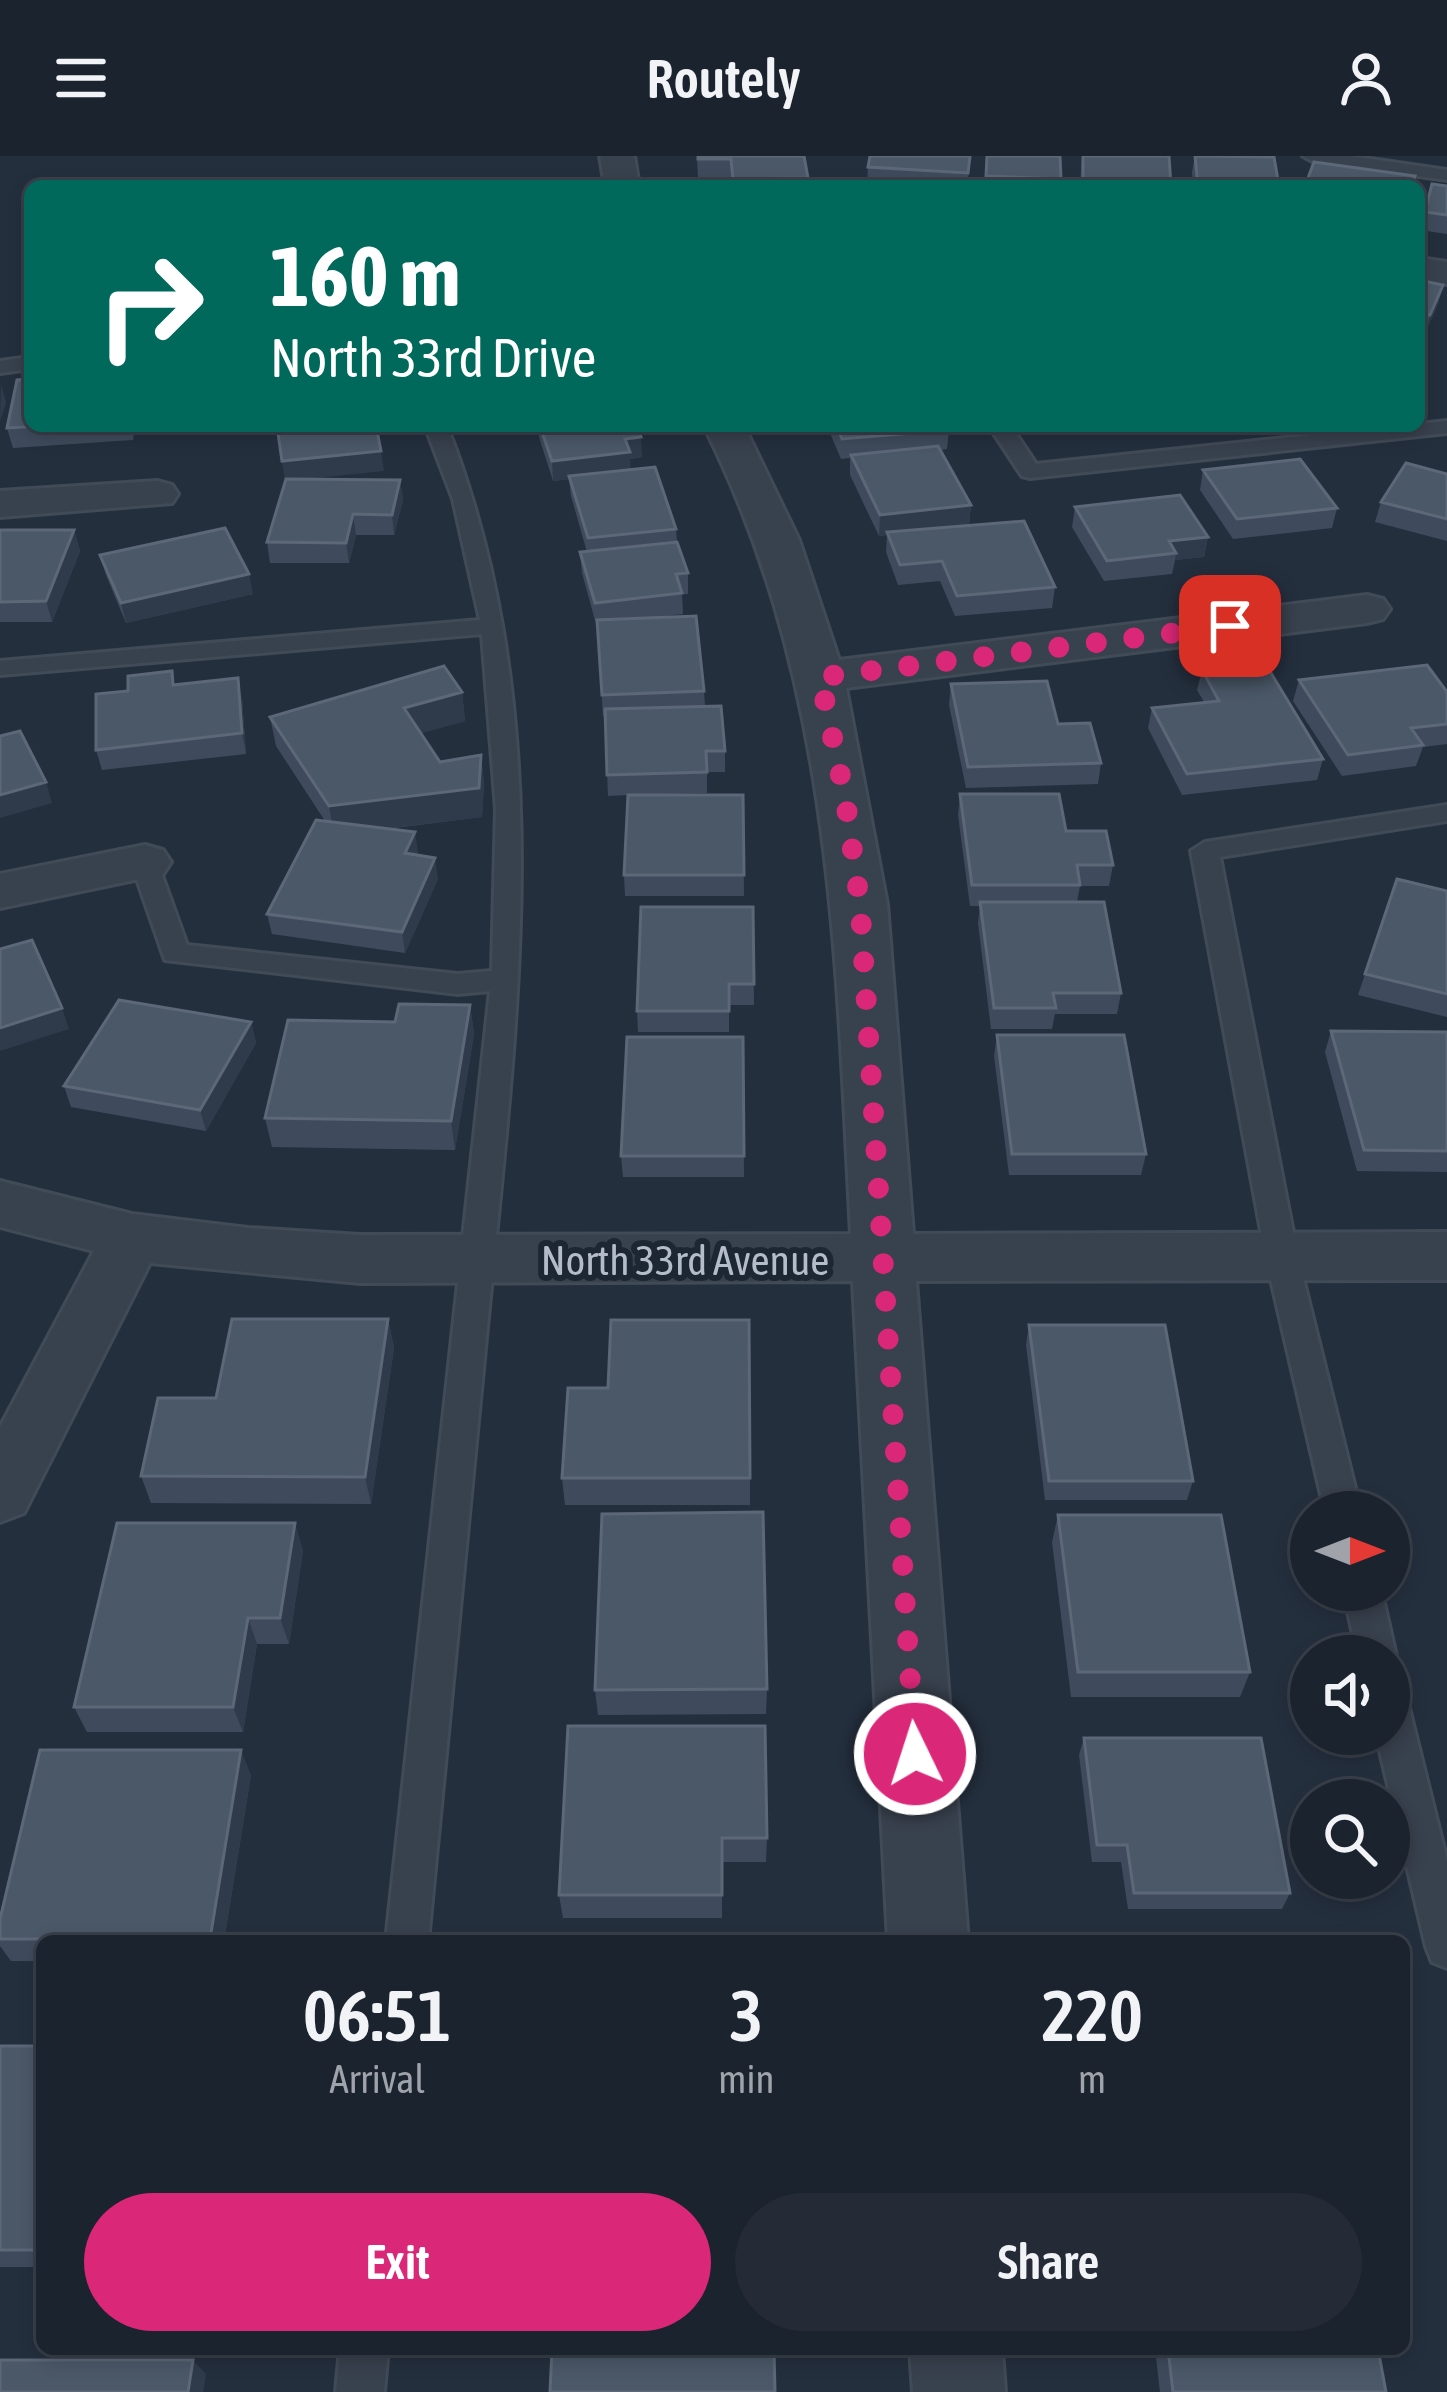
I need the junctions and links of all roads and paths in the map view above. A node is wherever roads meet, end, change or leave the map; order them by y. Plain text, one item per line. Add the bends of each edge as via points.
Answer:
1 (1312, 156) edge
2 (1447, 175) edge
3 (438, 432) edge
4 (727, 432) edge
5 (1004, 432) edge
6 (1400, 432) edge
7 (157, 494) dead end
8 (0, 504) edge
9 (1366, 609) dead end
10 (493, 626) junction
11 (0, 668) edge
12 (820, 677) junction
13 (1447, 813) edge
14 (145, 862) joint
15 (0, 891) edge
16 (506, 980) junction
17 (0, 1204) edge
18 (132, 1237) junction
19 (1447, 1256) edge
20 (1282, 1258) junction
21 (882, 1259) junction
22 (478, 1260) junction
23 (1338, 1491) edge
24 (0, 1492) edge
25 (1401, 1755) edge
26 (407, 1935) edge
27 (928, 1935) edge
28 (1447, 1947) edge
29 (363, 2355) edge
30 (956, 2355) edge
31 (360, 2392) edge
32 (959, 2392) edge

1 - 2 lane
3 - 10 lane via 464,500
4 - 12 street via 779,544
5 - 6 lane via 1030,471
7 - 8 street
9 - 12 street
10 - 11 lane
10 - 16 lane via 508,809
12 - 21 street via 860,904
13 - 20 lane via 1205,851
14 - 15 street
14 - 16 lane via 175,952 458,984
16 - 22 lane
17 - 18 street, North 33rd Avenue
18 - 22 street, North 33rd Avenue via 271,1253
18 - 24 street
19 - 20 street, North 33rd Avenue
20 - 21 street, North 33rd Avenue
20 - 23 lane
21 - 22 street, North 33rd Avenue
21 - 27 street
22 - 26 lane
25 - 28 lane
29 - 31 lane
30 - 32 street

